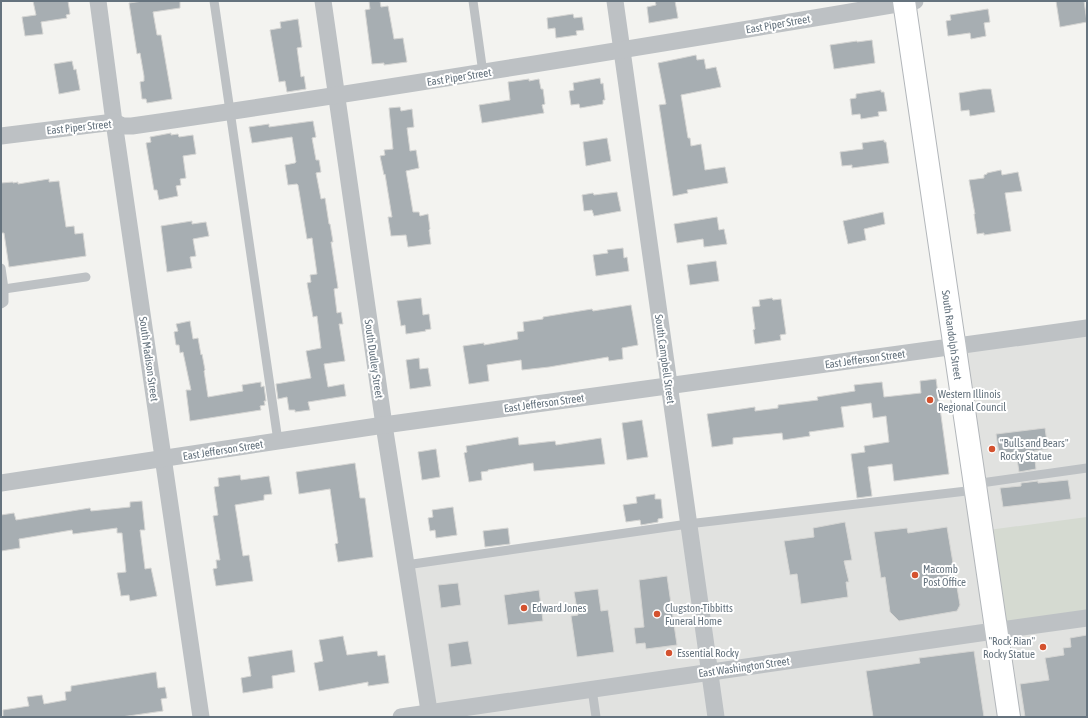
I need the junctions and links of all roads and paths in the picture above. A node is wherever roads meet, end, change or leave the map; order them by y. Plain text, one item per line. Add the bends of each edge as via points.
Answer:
1 (98, 1) edge
2 (214, 1) edge
3 (323, 1) edge
4 (473, 1) edge
5 (614, 1) edge
6 (908, 2) edge
7 (622, 50) junction
8 (483, 73) junction
9 (336, 96) junction
10 (230, 112) junction
11 (114, 122) junction
12 (1, 136) edge
13 (1, 268) edge
14 (86, 276) dead end
15 (4, 288) junction
16 (1, 304) edge
17 (1087, 328) edge
18 (954, 347) junction
19 (669, 385) junction
20 (384, 425) junction
21 (278, 441) junction
22 (163, 458) junction
23 (1087, 468) edge
24 (1, 483) edge
25 (974, 487) junction
26 (688, 524) junction
27 (406, 565) junction
28 (1087, 618) edge
29 (996, 630) junction
30 (710, 672) junction
31 (592, 690) junction
32 (475, 712) edge
33 (430, 715) edge
34 (201, 717) edge
35 (401, 717) edge
36 (596, 717) edge
37 (716, 717) edge
38 (1009, 717) edge

1 - 11 street, South Madison Street
2 - 10 lane
3 - 9 street, South Dudley Street
4 - 8 lane
5 - 7 street, South Campbell Street
6 - 7 street, East Piper Street
6 - 18 street, South Randolph Street
7 - 8 street, East Piper Street
7 - 19 street, South Campbell Street
8 - 9 street, East Piper Street
9 - 10 street, East Piper Street
9 - 20 street, South Dudley Street
10 - 11 street, East Piper Street via 132,126
10 - 21 lane
11 - 12 street, East Piper Street
11 - 22 street, South Madison Street
13 - 15 lane
14 - 15 lane
15 - 16 lane via 4,302
17 - 18 street, East Jefferson Street
18 - 19 street, East Jefferson Street
18 - 25 street, South Randolph Street
19 - 20 street, East Jefferson Street
19 - 26 street, South Campbell Street
20 - 21 street, East Jefferson Street
20 - 27 street, South Dudley Street
21 - 22 street, East Jefferson Street
22 - 24 street, East Jefferson Street
22 - 34 street, South Madison Street
23 - 25 lane
25 - 26 lane
25 - 29 street, South Randolph Street
26 - 27 lane
26 - 30 street, South Campbell Street
27 - 33 street, South Dudley Street
28 - 29 street, East Washington Street
29 - 30 street, East Washington Street
29 - 38 street, South Randolph Street
30 - 31 street, East Washington Street
30 - 37 street, South Campbell Street
31 - 32 street, East Washington Street
31 - 36 lane
32 - 33 street, East Washington Street
33 - 35 street, East Washington Street

